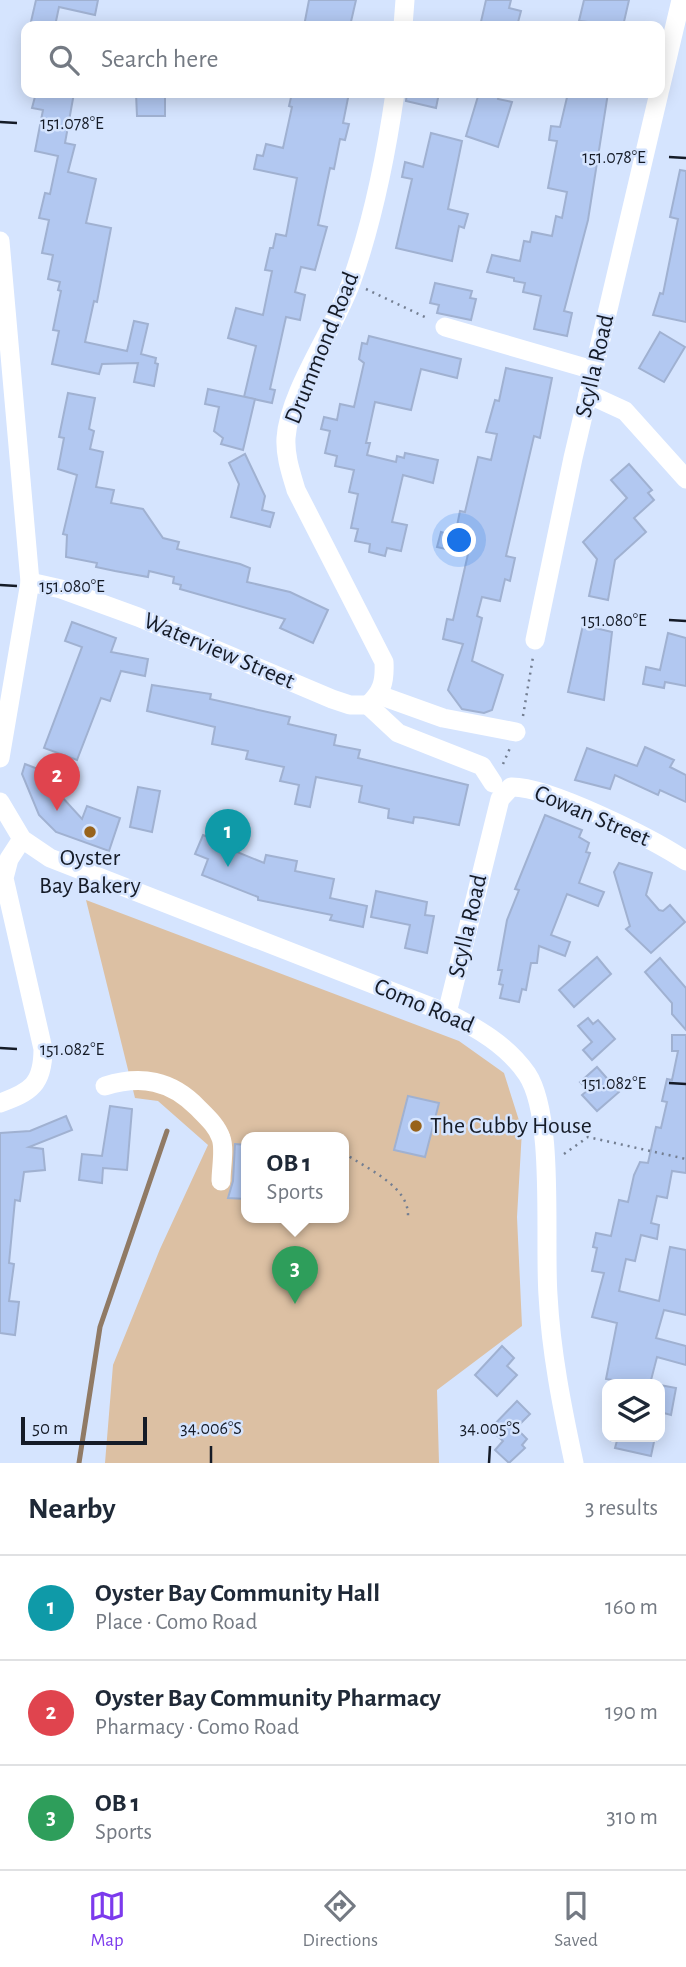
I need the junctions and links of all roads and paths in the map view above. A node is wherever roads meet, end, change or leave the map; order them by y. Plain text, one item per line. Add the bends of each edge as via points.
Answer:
1 (405, 0) edge
2 (681, 0) edge
3 (403, 21) edge
4 (665, 66) edge
5 (394, 98) edge
6 (657, 98) edge
7 (0, 241) edge
8 (352, 282) junction
9 (445, 327) joint
10 (593, 370) junction
11 (588, 394) junction
12 (686, 479) edge
13 (30, 582) junction
14 (535, 640) joint
15 (373, 700) junction
16 (516, 732) joint
17 (0, 758) edge
18 (496, 791) junction
19 (0, 802) edge
20 (22, 839) junction
21 (686, 861) edge
22 (447, 1013) junction
23 (105, 1086) dead end
24 (0, 1104) edge
25 (349, 1156) edge
26 (686, 1159) edge
27 (544, 1168) junction
28 (221, 1181) dead end
29 (408, 1216) dead end
30 (574, 1463) edge

1 - 3 street
2 - 4 street, Scylla Road
5 - 8 street, Drummond Road via 387,152
6 - 10 street, Scylla Road
7 - 13 street
8 - 9 path
8 - 15 street, Drummond Road via 292,413 286,436 287,462 296,490 384,662 384,679
9 - 10 street
10 - 11 street, Scylla Road
11 - 12 street via 625,411
11 - 14 street, Scylla Road
13 - 15 street, Waterview Street via 138,617 349,705
13 - 17 street
14 - 16 path via 525,710
15 - 16 street, Waterview Street
15 - 18 street via 398,733 482,766
18 - 21 street, Cowan Street via 528,788 608,819
18 - 22 street, Scylla Road
19 - 20 street
20 - 22 street, Como Road via 76,870
20 - 24 street via 4,877 43,1049 43,1067 36,1083
22 - 27 street, Como Road via 482,1031 527,1075 540,1105
23 - 28 street via 143,1079 186,1095 212,1121 222,1140
25 - 29 path via 403,1194
26 - 27 path via 588,1137
27 - 30 street, Como Road via 554,1356

